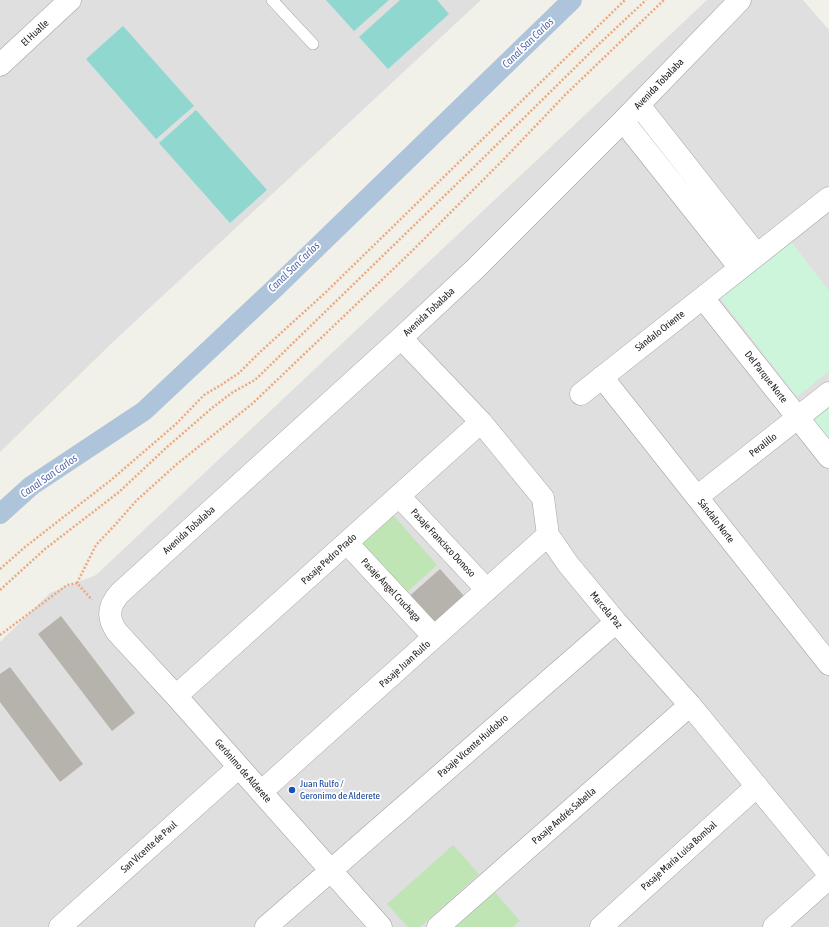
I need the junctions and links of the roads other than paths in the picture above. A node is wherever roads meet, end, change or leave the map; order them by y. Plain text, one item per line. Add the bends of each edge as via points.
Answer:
1 (70, 0) edge
2 (272, 0) edge
3 (740, 0) edge
4 (313, 44) dead end
5 (0, 65) edge
6 (639, 105) junction
7 (623, 121) junction
8 (829, 198) edge
9 (757, 255) junction
10 (740, 268) junction
11 (703, 298) junction
12 (401, 338) junction
13 (602, 377) junction
14 (829, 393) edge
15 (580, 394) dead end
16 (798, 418) junction
17 (481, 422) junction
18 (829, 457) edge
19 (398, 496) junction
20 (697, 497) junction
21 (548, 535) junction
22 (347, 543) junction
23 (487, 590) junction
24 (110, 613) joint
25 (616, 622) junction
26 (434, 637) junction
27 (829, 664) edge
28 (176, 696) junction
29 (690, 705) junction
30 (239, 767) junction
31 (757, 786) junction
32 (261, 792) junction
33 (330, 870) junction
34 (829, 874) edge
35 (829, 878) edge
36 (60, 927) edge
37 (266, 927) edge
38 (381, 927) edge
39 (438, 927) edge
40 (600, 927) edge
41 (774, 927) edge

1 - 5 street, El Hualle
2 - 4 lane
3 - 6 street, Avenida Tobalaba
6 - 7 street, Avenida Tobalaba
6 - 9 street
7 - 10 street
7 - 12 street, Avenida Tobalaba via 475,269
8 - 9 street, Sándalo Oriente
9 - 10 street, Sándalo Oriente
10 - 11 street, Sándalo Oriente
11 - 13 street, Sándalo Oriente
11 - 16 street, Del Parque Norte
12 - 17 street, Marcela Paz
12 - 24 street, Avenida Tobalaba via 120,593 114,599
13 - 15 street, Sándalo Oriente
13 - 20 street, Sándalo Norte
14 - 16 street, Peralillo
16 - 18 street, Del Parque Norte
16 - 20 street, Peralillo
17 - 19 street, Pasaje Pedro Prado
17 - 21 street, Marcela Paz via 543,498
19 - 22 street, Pasaje Pedro Prado
19 - 23 street, Pasaje Francisco Donoso
20 - 27 street, Sándalo Norte
21 - 23 street, Pasaje Juan Rulfo
21 - 25 street, Marcela Paz via 568,564
22 - 26 street, Pasaje Ángel Cruchaga
22 - 28 street, Pasaje Pedro Prado
23 - 26 street, Pasaje Juan Rulfo
24 - 28 street, Gerónimo de Alderete via 117,632
25 - 29 street, Marcela Paz
25 - 33 street, Pasaje Vicente Huidobro
26 - 32 street, Pasaje Juan Rulfo
28 - 30 street, Gerónimo de Alderete
29 - 31 street, Marcela Paz
29 - 39 street, Pasaje Andrés Sabella
30 - 32 street, Gerónimo de Alderete
30 - 36 street, San Vicente de Paul
31 - 34 street, Marcela Paz
31 - 40 street, Pasaje María Luisa Bombal
32 - 33 street, Gerónimo de Alderete
33 - 37 street, Pasaje Vicente Huidobro
33 - 38 street, Gerónimo de Alderete
35 - 41 street

